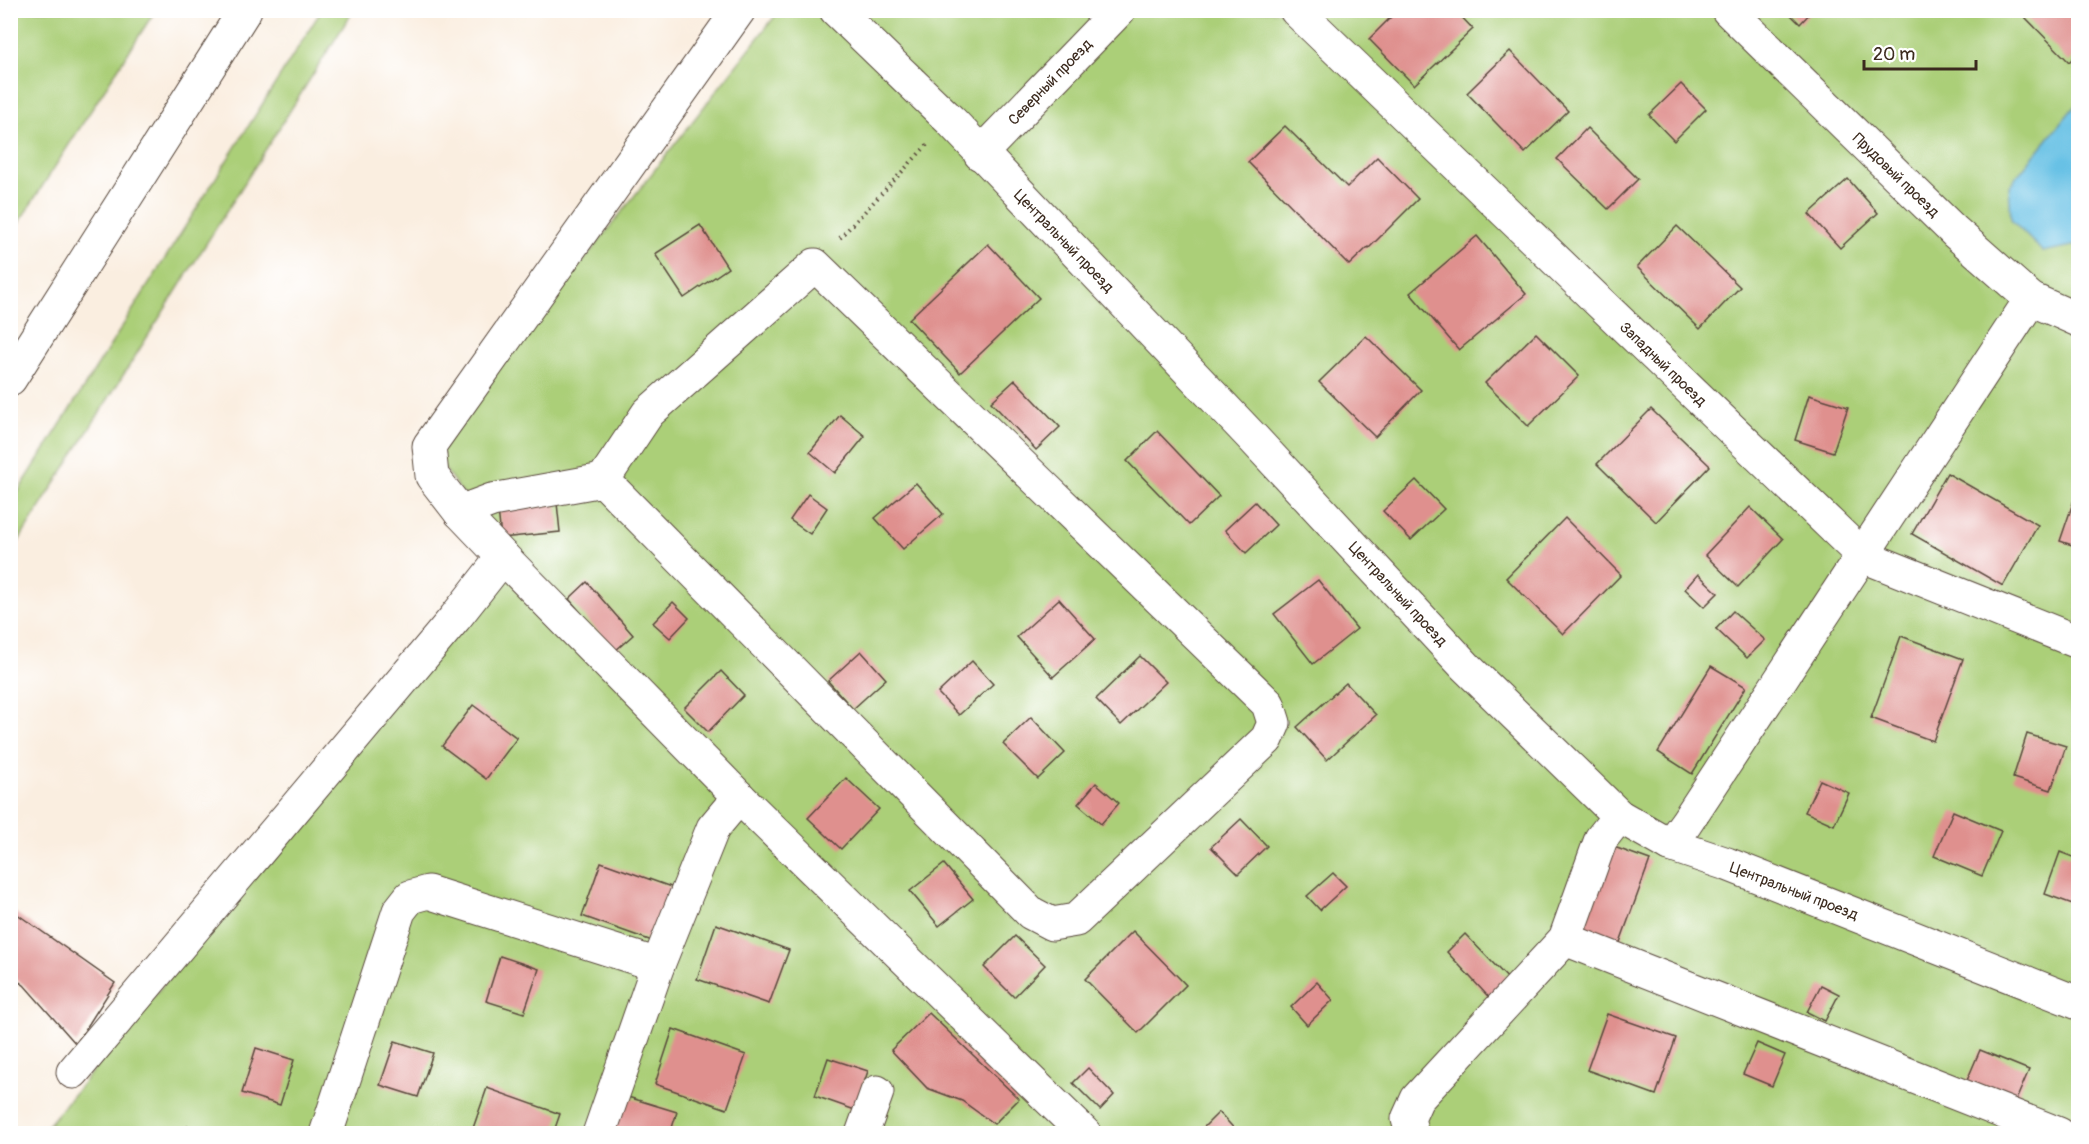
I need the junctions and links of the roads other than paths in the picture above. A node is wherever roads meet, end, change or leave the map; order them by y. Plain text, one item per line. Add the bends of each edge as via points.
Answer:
1 (245, 10) edge
2 (739, 10) edge
3 (836, 10) edge
4 (1119, 10) edge
5 (1296, 10) edge
6 (1728, 10) edge
7 (980, 154) junction
8 (2031, 299) junction
9 (2079, 320) edge
10 (10, 379) edge
11 (603, 480) junction
12 (460, 512) junction
13 (1863, 556) junction
14 (502, 557) junction
15 (2079, 642) edge
16 (739, 798) junction
17 (1619, 816) junction
18 (1670, 844) junction
19 (1565, 939) junction
20 (658, 965) junction
21 (2079, 1003) edge
22 (73, 1072) dead end
23 (877, 1092) dead end
24 (326, 1134) edge
25 (599, 1134) edge
26 (862, 1134) edge
27 (1085, 1134) edge
28 (1412, 1134) edge
29 (2059, 1134) edge

1 - 10 street
2 - 12 street via 429,446 432,476
3 - 7 street, Центральный проезд
4 - 7 street, Северный проезд
5 - 13 street, Западный проезд
6 - 8 street, Прудовый проезд via 1955,232
7 - 17 street, Центральный проезд via 1466,667
8 - 9 street, Прудовый проезд
8 - 13 street
11 - 11 street via 1031,913 1052,924 1076,920 1267,739 1274,723 1268,704 815,265 648,412
11 - 12 street via 492,500
12 - 14 street
13 - 15 street, Западный проезд
13 - 18 street
14 - 16 street
14 - 22 street
16 - 20 street via 713,828
16 - 27 street
17 - 18 street, Центральный проезд
17 - 19 street via 1601,839
18 - 21 street, Центральный проезд
19 - 28 street via 1417,1099 1408,1119
19 - 29 street
20 - 24 street via 428,892 410,897 399,911
20 - 25 street
23 - 26 street

